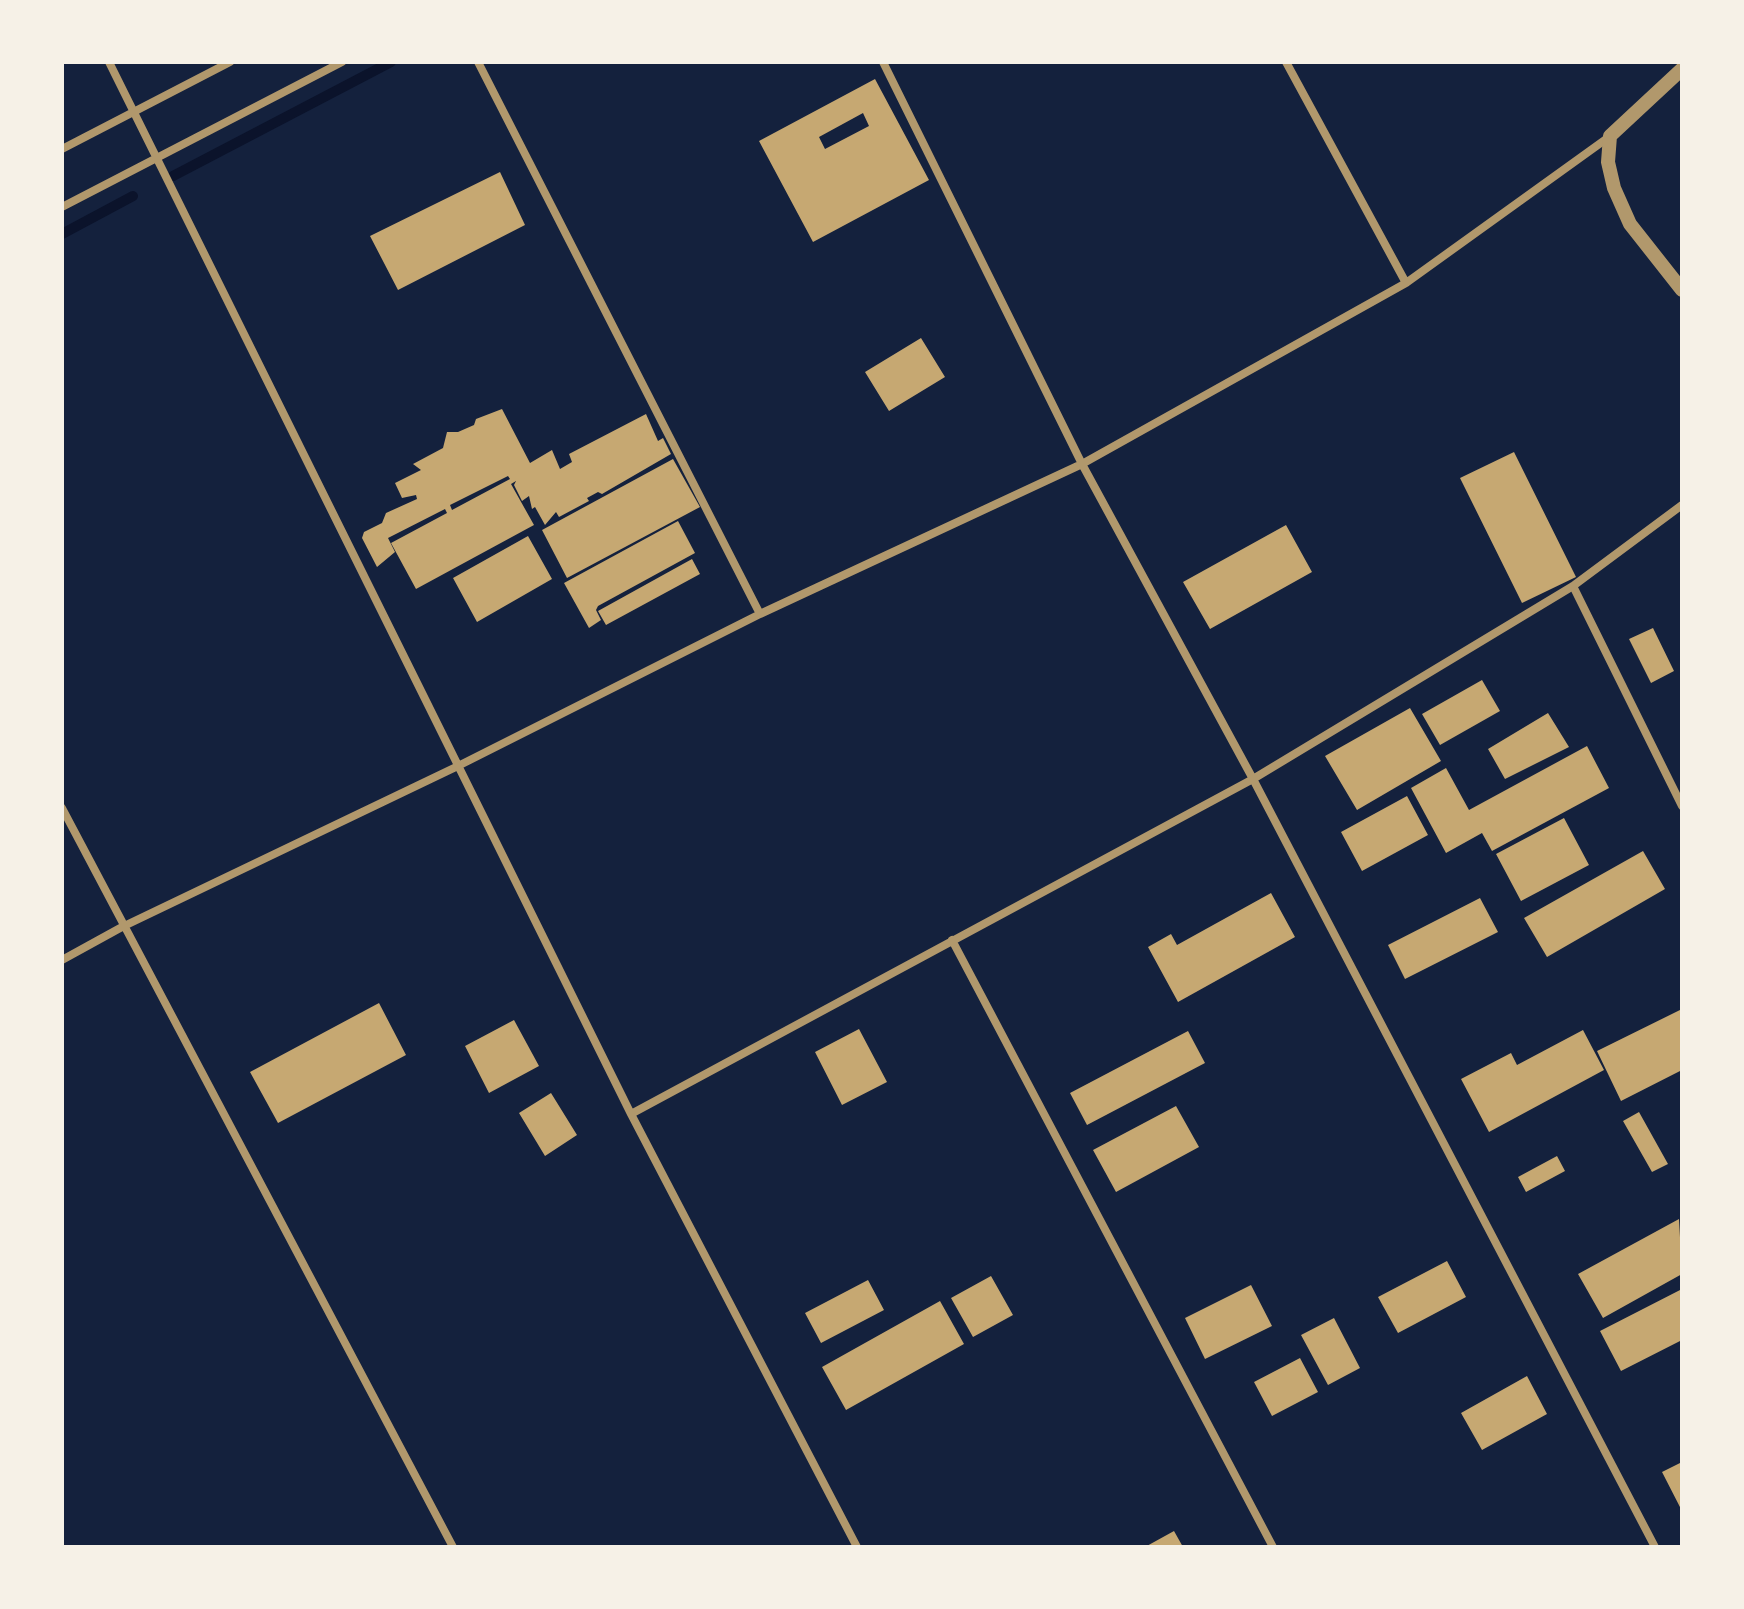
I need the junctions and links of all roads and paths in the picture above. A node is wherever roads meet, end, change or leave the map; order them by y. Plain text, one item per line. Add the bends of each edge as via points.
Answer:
1 (109, 62) edge
2 (230, 62) edge
3 (342, 62) edge
4 (478, 62) edge
5 (883, 62) edge
6 (1286, 62) edge
7 (1682, 69) edge
8 (135, 114) junction
9 (1610, 136) junction
10 (62, 149) edge
11 (158, 157) junction
12 (62, 207) edge
13 (1406, 283) junction
14 (1682, 290) edge
15 (1082, 464) junction
16 (1682, 505) edge
17 (1573, 586) junction
18 (760, 614) junction
19 (456, 767) junction
20 (1253, 779) junction
21 (1682, 806) edge
22 (62, 808) edge
23 (122, 927) junction
24 (952, 940) junction
25 (62, 960) edge
26 (631, 1114) junction
27 (453, 1547) edge
28 (857, 1547) edge
29 (1273, 1547) edge
30 (1655, 1547) edge

1 - 8 street
2 - 8 street
3 - 11 street
4 - 18 street
5 - 15 street
6 - 13 street
7 - 9 street
8 - 10 street
8 - 11 street
9 - 13 street
9 - 14 street via 1608,162 1630,224
11 - 12 street
11 - 19 street
13 - 15 street
15 - 18 street
15 - 20 street
16 - 17 street
17 - 20 street
17 - 21 street
18 - 19 street
19 - 23 street
19 - 26 street
20 - 24 street
20 - 30 street
22 - 23 street
23 - 25 street
23 - 27 street
24 - 26 street
24 - 29 street
26 - 28 street

